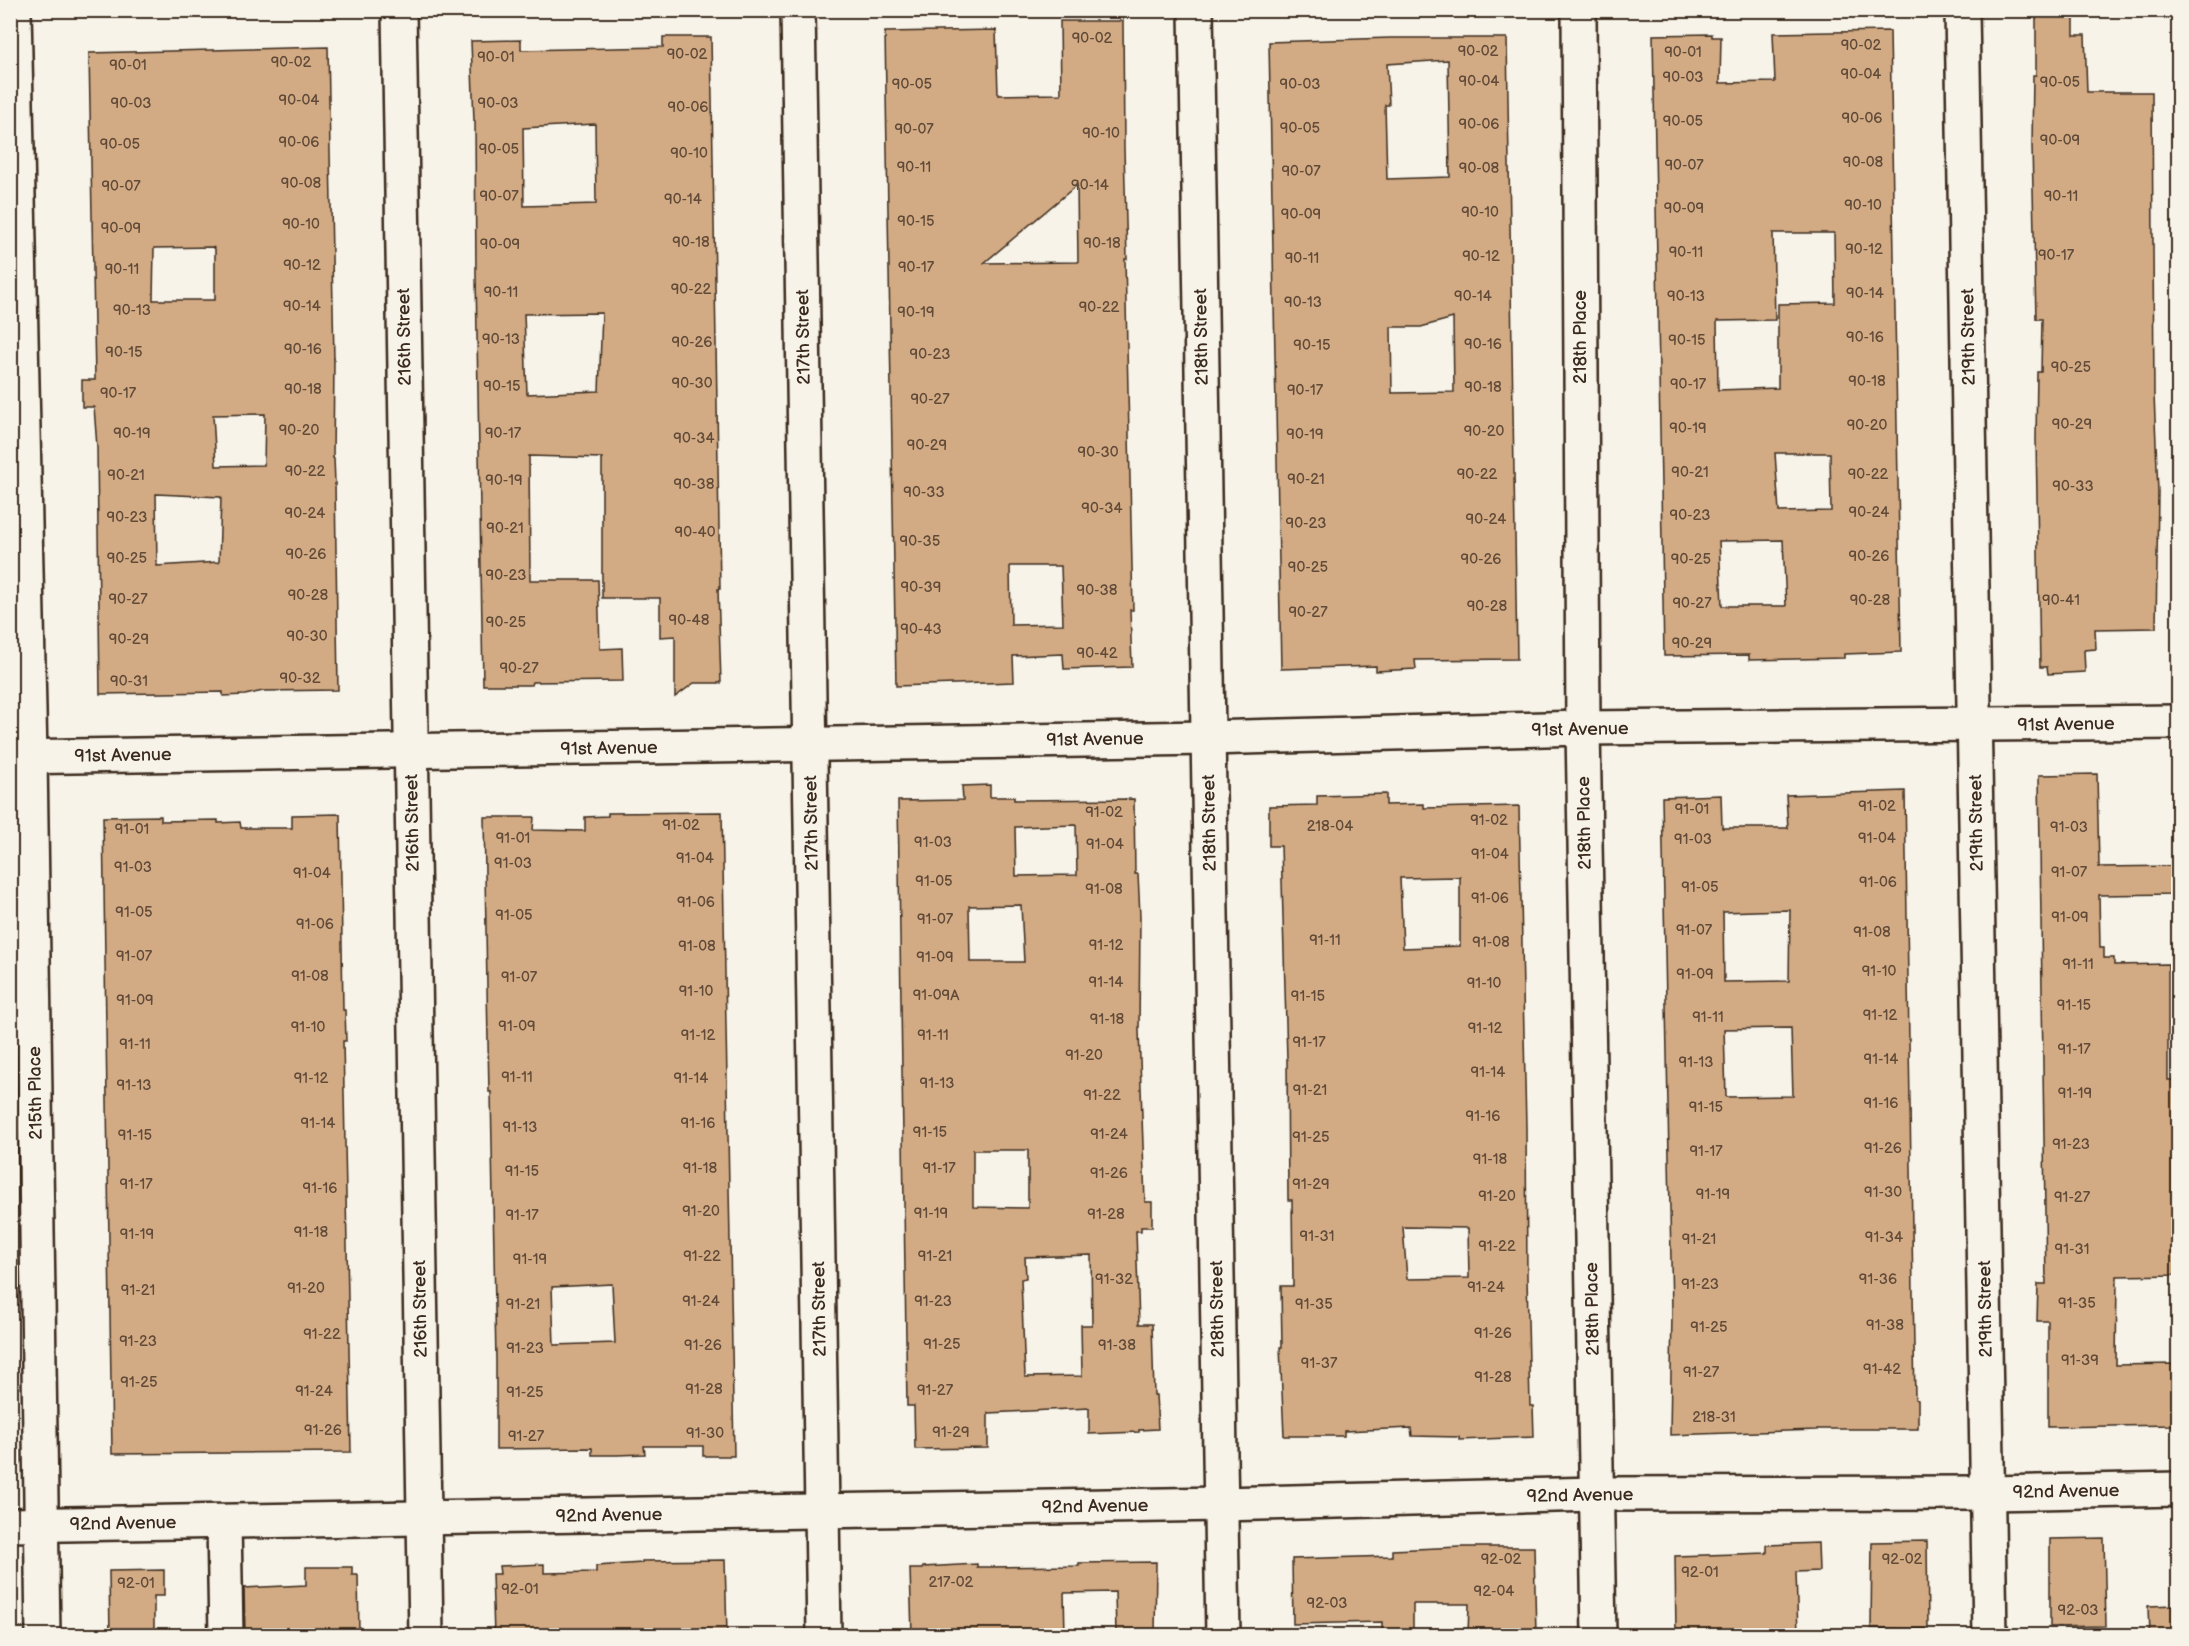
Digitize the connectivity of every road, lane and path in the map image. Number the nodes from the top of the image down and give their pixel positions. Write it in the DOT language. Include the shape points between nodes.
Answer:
graph roads {
  1 [pos="14,10"];
  2 [pos="399,10"];
  3 [pos="798,10"];
  4 [pos="1196,10"];
  5 [pos="1579,10"];
  6 [pos="1962,10"];
  7 [pos="2178,722"];
  8 [pos="1974,725"];
  9 [pos="1583,728"];
  10 [pos="1208,738"];
  11 [pos="810,744"];
  12 [pos="411,752"];
  13 [pos="20,757"];
  14 [pos="2178,1489"];
  15 [pos="1988,1493"];
  16 [pos="1596,1494"];
  17 [pos="1221,1504"];
  18 [pos="822,1511"];
  19 [pos="424,1518"];
  20 [pos="224,1522"];
  21 [pos="26,1525"];
  22 [pos="43,1635"];
  23 [pos="225,1635"];
  24 [pos="426,1635"];
  25 [pos="824,1635"];
  26 [pos="1223,1635"];
  27 [pos="1599,1635"];
  28 [pos="1990,1635"];
  1 -- 13 [label="street, 215th Place"];
  2 -- 12 [label="street, 216th Street"];
  3 -- 11 [label="street, 217th Street"];
  4 -- 10 [label="street, 218th Street"];
  5 -- 9 [label="street, 218th Place"];
  6 -- 8 [label="street, 219th Street"];
  7 -- 8 [label="street, 91st Avenue"];
  8 -- 9 [label="street, 91st Avenue"];
  8 -- 15 [label="street, 219th Street"];
  9 -- 10 [label="street, 91st Avenue"];
  9 -- 16 [label="street, 218th Place"];
  10 -- 11 [label="street, 91st Avenue"];
  10 -- 17 [label="street, 218th Street"];
  11 -- 12 [label="street, 91st Avenue"];
  11 -- 18 [label="street, 217th Street"];
  12 -- 13 [label="street, 91st Avenue"];
  12 -- 19 [label="street, 216th Street"];
  13 -- 21 [label="street, 215th Place"];
  14 -- 15 [label="street, 92nd Avenue"];
  15 -- 16 [label="street, 92nd Avenue"];
  15 -- 28 [label="street, 219th Street"];
  16 -- 17 [label="street, 92nd Avenue"];
  16 -- 27 [label="street, 218th Place"];
  17 -- 18 [label="street, 92nd Avenue"];
  17 -- 26 [label="street, 218th Street"];
  18 -- 19 [label="street, 92nd Avenue"];
  18 -- 25 [label="street, 217th Street"];
  19 -- 20 [label="street, 92nd Avenue"];
  19 -- 24 [label="street, 216th Street"];
  20 -- 21 [label="street, 92nd Avenue"];
  20 -- 23 [label="street"];
  21 -- 22 [label="street, 215th Place"];
}
